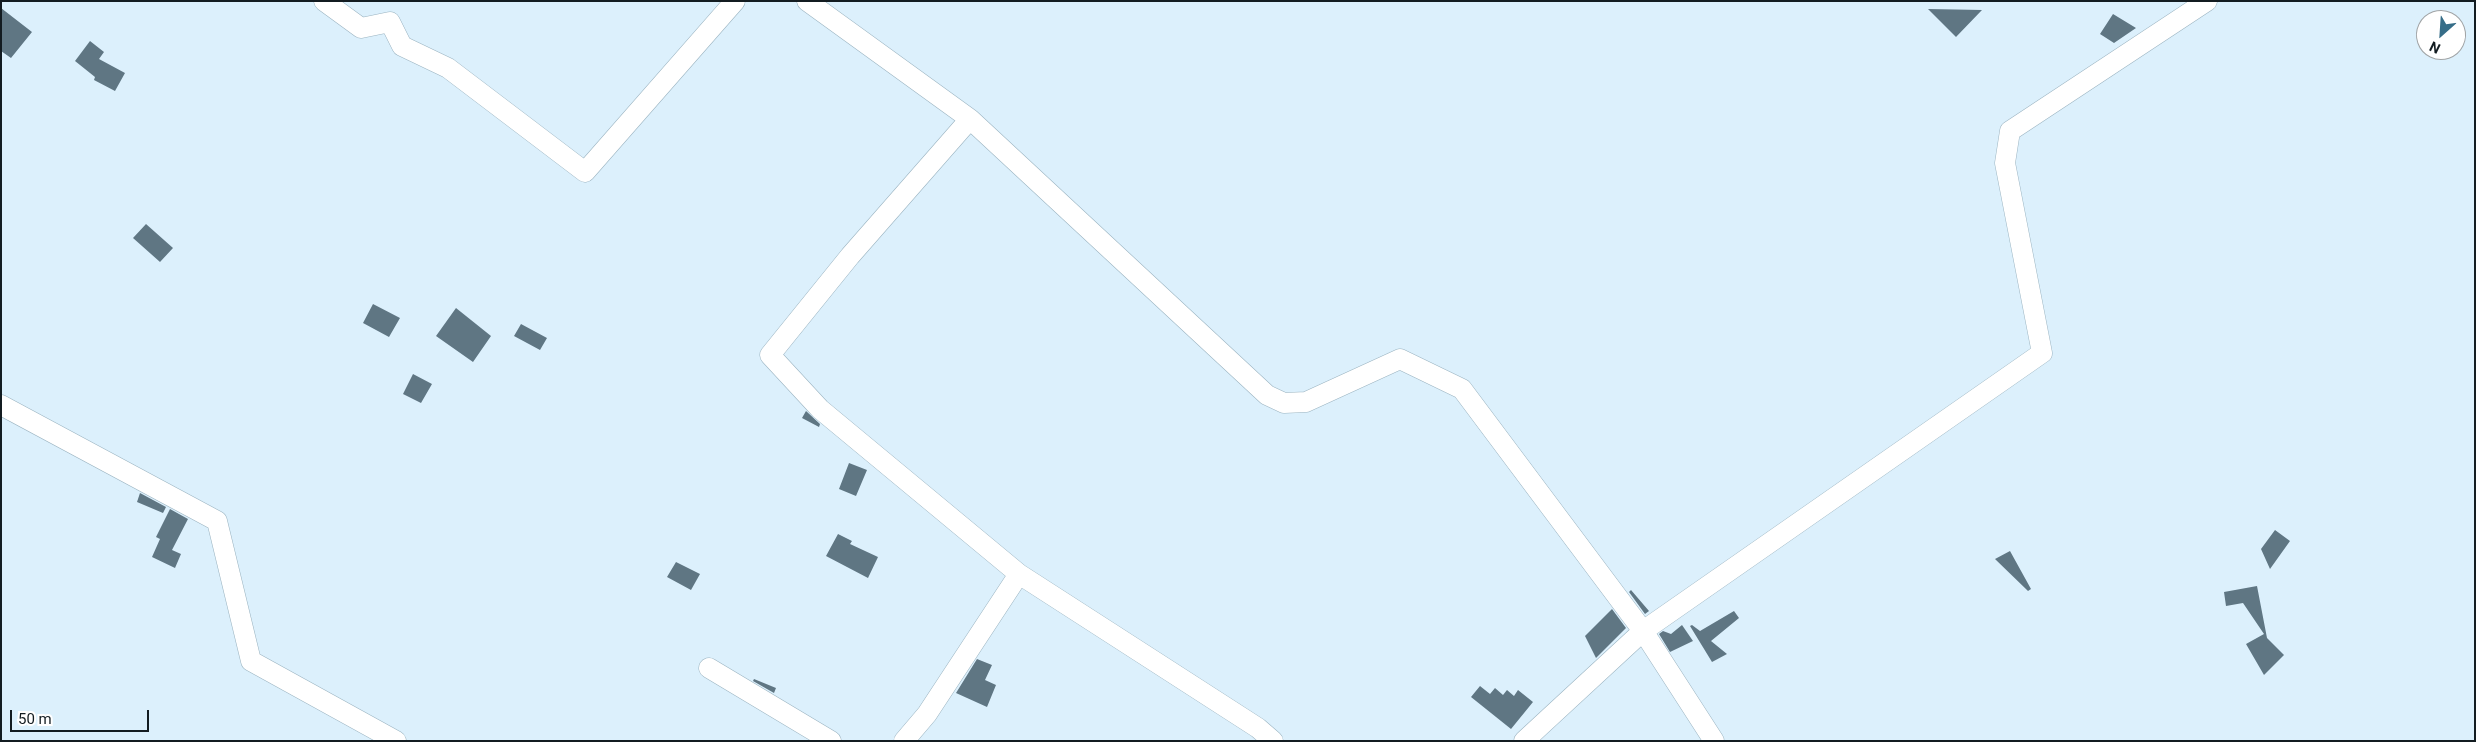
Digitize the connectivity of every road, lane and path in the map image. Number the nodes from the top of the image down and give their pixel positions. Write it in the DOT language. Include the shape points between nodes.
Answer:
graph roads {
  1 [pos="324,1"];
  2 [pos="735,1"];
  3 [pos="808,1"];
  4 [pos="2207,1"];
  5 [pos="970,120"];
  6 [pos="1,405"];
  7 [pos="1019,574"];
  8 [pos="1643,631"];
  9 [pos="708,668"];
  10 [pos="396,741"];
  11 [pos="831,741"];
  12 [pos="904,741"];
  13 [pos="1273,741"];
  14 [pos="1524,741"];
  15 [pos="1714,741"];
  1 -- 2 [label="street" via="361,28 390,22 402,46 448,68 585,172"];
  3 -- 5 [label="street"];
  4 -- 8 [label="street" via="2010,131 2005,163 2042,353"];
  5 -- 7 [label="street" via="850,256 770,355 820,409"];
  5 -- 8 [label="street" via="1267,396 1284,403 1306,402 1400,359 1462,389"];
  6 -- 10 [label="street" via="217,521 251,661"];
  7 -- 12 [label="street" via="927,714"];
  7 -- 13 [label="street" via="1258,728"];
  8 -- 14 [label="street"];
  8 -- 15 [label="street"];
  9 -- 11 [label="street"];
}
